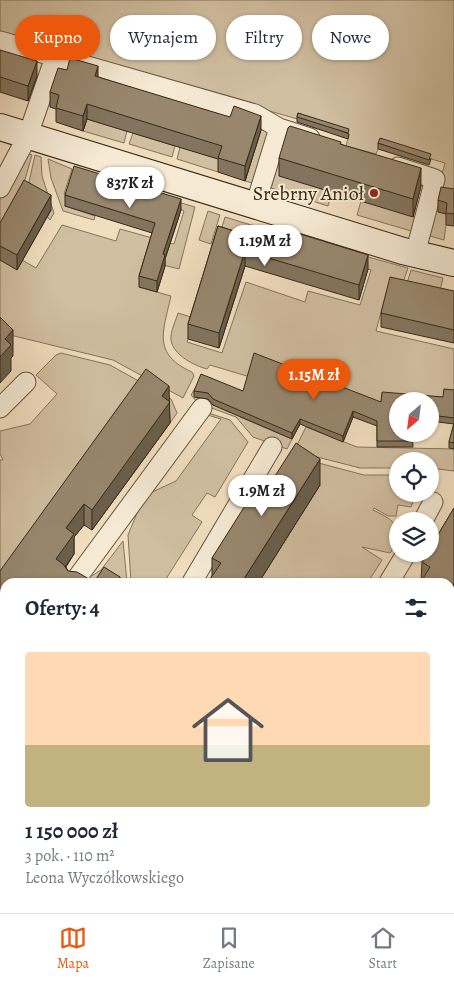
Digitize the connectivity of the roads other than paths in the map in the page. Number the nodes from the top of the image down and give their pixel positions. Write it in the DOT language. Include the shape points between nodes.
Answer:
graph roads {
  1 [pos="0,41"];
  2 [pos="15,45"];
  3 [pos="54,60"];
  4 [pos="66,60"];
  5 [pos="0,127"];
  6 [pos="279,128"];
  7 [pos="28,135"];
  8 [pos="325,143"];
  9 [pos="380,161"];
  10 [pos="0,188"];
  11 [pos="255,206"];
  12 [pos="415,254"];
  13 [pos="454,263"];
  14 [pos="26,382"];
  15 [pos="0,408"];
  16 [pos="202,408"];
  17 [pos="272,447"];
  18 [pos="433,502"];
  19 [pos="428,512"];
  20 [pos="401,562"];
  21 [pos="77,578"];
  22 [pos="194,578"];
  23 [pos="391,578"];
  1 -- 2 [label="street"];
  3 -- 7 [label="street"];
  4 -- 6 [label="street" via="255,114"];
  5 -- 7 [label="street"];
  6 -- 8 [label="street"];
  6 -- 11 [label="street"];
  7 -- 10 [label="street"];
  7 -- 11 [label="street"];
  9 -- 12 [label="street" via="435,179"];
  11 -- 12 [label="street"];
  12 -- 13 [label="street"];
  14 -- 15 [label="street"];
  16 -- 21 [label="street"];
  17 -- 22 [label="street"];
  18 -- 19 [label="street"];
  20 -- 23 [label="street"];
}
